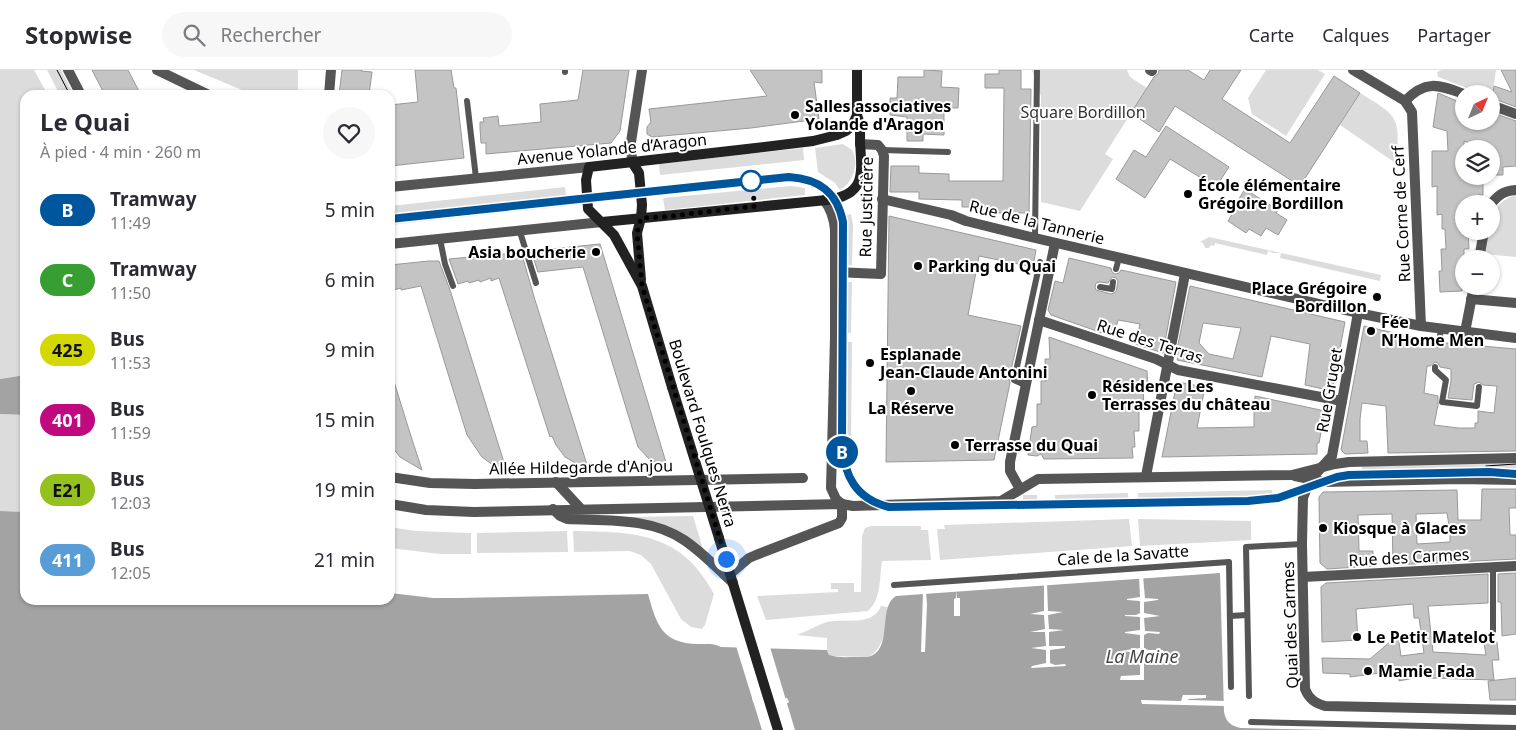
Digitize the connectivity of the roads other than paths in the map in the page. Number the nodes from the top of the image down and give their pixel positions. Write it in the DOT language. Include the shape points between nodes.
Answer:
graph roads {
  1 [pos="68,70"];
  2 [pos="157,70"];
  3 [pos="331,70"];
  4 [pos="642,70"];
  5 [pos="857,70"];
  6 [pos="1353,70"];
  7 [pos="1036,72"];
  8 [pos="79,90"];
  9 [pos="199,90"];
  10 [pos="329,90"];
  11 [pos="1455,91"];
  12 [pos="467,101"];
  13 [pos="1405,101"];
  14 [pos="1500,108"];
  15 [pos="1516,114"];
  16 [pos="857,116"];
  17 [pos="837,136"];
  18 [pos="861,145"];
  19 [pos="882,150"];
  20 [pos="948,152"];
  21 [pos="632,162"];
  22 [pos="589,167"];
  23 [pos="476,178"];
  24 [pos="395,187"];
  25 [pos="1516,190"];
  26 [pos="1499,195"];
  27 [pos="882,199"];
  28 [pos="827,203"];
  29 [pos="641,218"];
  30 [pos="602,222"];
  31 [pos="520,232"];
  32 [pos="1035,238"];
  33 [pos="440,239"];
  34 [pos="1055,243"];
  35 [pos="395,244"];
  36 [pos="1119,258"];
  37 [pos="1040,262"];
  38 [pos="1116,269"];
  39 [pos="835,272"];
  40 [pos="1185,274"];
  41 [pos="1113,282"];
  42 [pos="536,283"];
  43 [pos="453,286"];
  44 [pos="642,286"];
  45 [pos="1100,287"];
  46 [pos="1472,295"];
  47 [pos="1471,299"];
  48 [pos="1516,303"];
  49 [pos="1358,313"];
  50 [pos="1039,320"];
  51 [pos="1421,326"];
  52 [pos="1440,329"];
  53 [pos="1465,332"];
  54 [pos="1516,338"];
  55 [pos="1439,343"];
  56 [pos="1168,365"];
  57 [pos="1435,367"];
  58 [pos="1027,386"];
  59 [pos="1479,387"];
  60 [pos="1342,401"];
  61 [pos="1516,458"];
  62 [pos="1322,468"];
  63 [pos="1292,475"];
  64 [pos="1146,476"];
  65 [pos="395,478"];
  66 [pos="803,478"];
  67 [pos="1310,480"];
  68 [pos="1516,480"];
  69 [pos="556,482"];
  70 [pos="1020,489"];
  71 [pos="842,504"];
  72 [pos="395,505"];
  73 [pos="553,509"];
  74 [pos="581,509"];
  75 [pos="1302,544"];
  76 [pos="1516,566"];
  77 [pos="1493,567"];
  78 [pos="1303,577"];
  79 [pos="733,582"];
  80 [pos="894,585"];
  81 [pos="1247,615"];
  82 [pos="1230,616"];
  83 [pos="1493,634"];
  84 [pos="1231,687"];
  85 [pos="1249,696"];
  86 [pos="1516,710"];
  87 [pos="1251,722"];
  88 [pos="1516,728"];
  89 [pos="778,730"];
  1 -- 8 [label="street"];
  2 -- 9 [label="street"];
  3 -- 10 [label="street"];
  4 -- 21 [label="street" via="630,142"];
  5 -- 16 [label="main road"];
  6 -- 13 [label="street"];
  7 -- 32 [label="lane"];
  11 -- 13 [label="street" via="1431,86 1420,89"];
  12 -- 23 [label="lane"];
  13 -- 51 [label="street, Rue Corne de Cerf" via="1412,112"];
  14 -- 15 [label="street"];
  16 -- 17 [label="main road" via="852,126"];
  16 -- 18 [label="main road"];
  17 -- 18 [label="main road"];
  17 -- 21 [label="main road, Avenue Yolande d’Aragon"];
  18 -- 19 [label="street, Rue Justicière" via="878,145"];
  18 -- 28 [label="main road" via="859,184 848,195"];
  19 -- 20 [label="lane"];
  19 -- 27 [label="street, Rue Justicière"];
  21 -- 22 [label="main road, Avenue Yolande d’Aragon"];
  21 -- 29 [label="main road" via="639,173"];
  22 -- 23 [label="street, Avenue Yolande d’Aragon"];
  22 -- 30 [label="main road" via="586,180 588,209"];
  23 -- 24 [label="street, Avenue Yolande d’Aragon"];
  25 -- 26 [label="street"];
  27 -- 32 [label="street, Rue de la Tannerie"];
  27 -- 39 [label="street, Rue Justicière" via="881,274"];
  28 -- 29 [label="main road"];
  28 -- 39 [label="street" via="835,230"];
  29 -- 30 [label="main road"];
  29 -- 44 [label="main road, Boulevard Foulques Nerra" via="637,233"];
  30 -- 31 [label="street"];
  30 -- 44 [label="main road, Boulevard Foulques Nerra" via="614,235"];
  31 -- 33 [label="street"];
  31 -- 42 [label="lane"];
  32 -- 34 [label="street, Rue de la Tannerie"];
  33 -- 35 [label="street"];
  33 -- 43 [label="lane"];
  34 -- 36 [label="street, Rue de la Tannerie"];
  34 -- 50 [label="street"];
  36 -- 38 [label="lane"];
  36 -- 40 [label="street, Rue de la Tannerie"];
  37 -- 58 [label="lane" via="1014,380"];
  39 -- 71 [label="street" via="831,488"];
  40 -- 49 [label="street"];
  40 -- 56 [label="street"];
  41 -- 45 [label="lane" via="1112,289"];
  44 -- 79 [label="main road, Boulevard Foulques Nerra, bridge"];
  46 -- 47 [label="street"];
  47 -- 48 [label="street"];
  47 -- 53 [label="street"];
  49 -- 51 [label="street"];
  49 -- 60 [label="street, Rue Gruget"];
  50 -- 56 [label="street, Rue des Terras"];
  50 -- 58 [label="street"];
  51 -- 52 [label="street"];
  52 -- 53 [label="street"];
  52 -- 55 [label="lane"];
  53 -- 54 [label="street"];
  56 -- 60 [label="street, Rue des Terras" via="1178,370"];
  56 -- 64 [label="street"];
  57 -- 59 [label="lane" via="1446,380 1442,402 1477,406"];
  58 -- 70 [label="street" via="1010,462 1010,471"];
  60 -- 62 [label="street, Rue Gruget" via="1332,456"];
  61 -- 62 [label="street" via="1349,462"];
  62 -- 63 [label="street"];
  62 -- 67 [label="street, Quai des Carmes"];
  63 -- 64 [label="street"];
  63 -- 67 [label="street"];
  64 -- 70 [label="street" via="1038,479"];
  65 -- 69 [label="street, Allée Hildegarde d'Anjou" via="444,483"];
  66 -- 69 [label="street, Allée Hildegarde d'Anjou"];
  67 -- 68 [label="street"];
  67 -- 75 [label="street, Quai des Carmes" via="1304,494"];
  69 -- 74 [label="street"];
  70 -- 71 [label="street" via="1001,501"];
  71 -- 74 [label="street"];
  71 -- 79 [label="street" via="839,523 756,555"];
  72 -- 73 [label="street" via="474,512"];
  73 -- 74 [label="street"];
  73 -- 79 [label="street" via="567,519 633,523 662,529 692,546"];
  75 -- 78 [label="street, Quai des Carmes"];
  75 -- 81 [label="lane" via="1246,547"];
  76 -- 77 [label="street, Rue des Carmes"];
  77 -- 78 [label="street, Rue des Carmes" via="1379,570"];
  77 -- 83 [label="lane"];
  78 -- 86 [label="street, Quai des Carmes" via="1306,689 1312,700 1325,706"];
  79 -- 89 [label="main road, Boulevard Foulques Nerra"];
  80 -- 82 [label="lane, Cale de la Savatte" via="1229,562"];
  81 -- 82 [label="lane"];
  81 -- 85 [label="lane"];
  82 -- 84 [label="lane, Cale de la Savatte"];
  87 -- 88 [label="lane"];
}
